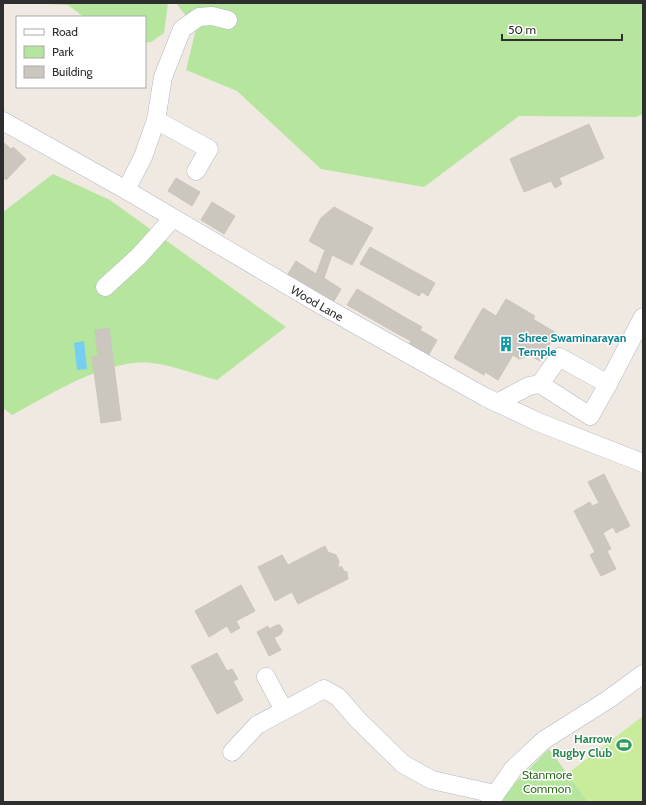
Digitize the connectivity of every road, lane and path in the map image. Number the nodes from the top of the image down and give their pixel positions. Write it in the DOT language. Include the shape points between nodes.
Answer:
graph roads {
  1 [pos="228,20"];
  2 [pos="156,120"];
  3 [pos="3,121"];
  4 [pos="196,171"];
  5 [pos="126,190"];
  6 [pos="173,218"];
  7 [pos="105,288"];
  8 [pos="643,317"];
  9 [pos="540,384"];
  10 [pos="608,384"];
  11 [pos="497,403"];
  12 [pos="643,463"];
  13 [pos="643,674"];
  14 [pos="266,677"];
  15 [pos="284,710"];
  16 [pos="232,752"];
  17 [pos="492,798"];
  1 -- 2 [label="street" via="212,16 199,18 182,29 162,77"];
  2 -- 4 [label="street" via="209,148"];
  2 -- 5 [label="street" via="143,157"];
  3 -- 5 [label="street, Wood Lane"];
  5 -- 6 [label="street, Wood Lane"];
  6 -- 7 [label="street" via="139,256"];
  6 -- 11 [label="street, Wood Lane" via="328,309"];
  8 -- 10 [label="street"];
  9 -- 10 [label="street" via="559,357"];
  9 -- 10 [label="street" via="590,416"];
  9 -- 11 [label="street" via="529,386"];
  11 -- 12 [label="street, Wood Lane"];
  13 -- 17 [label="street" via="609,700 544,740 513,769"];
  14 -- 15 [label="street"];
  15 -- 16 [label="street" via="257,725"];
  15 -- 17 [label="street" via="324,689 338,697 403,764 432,780"];
}
